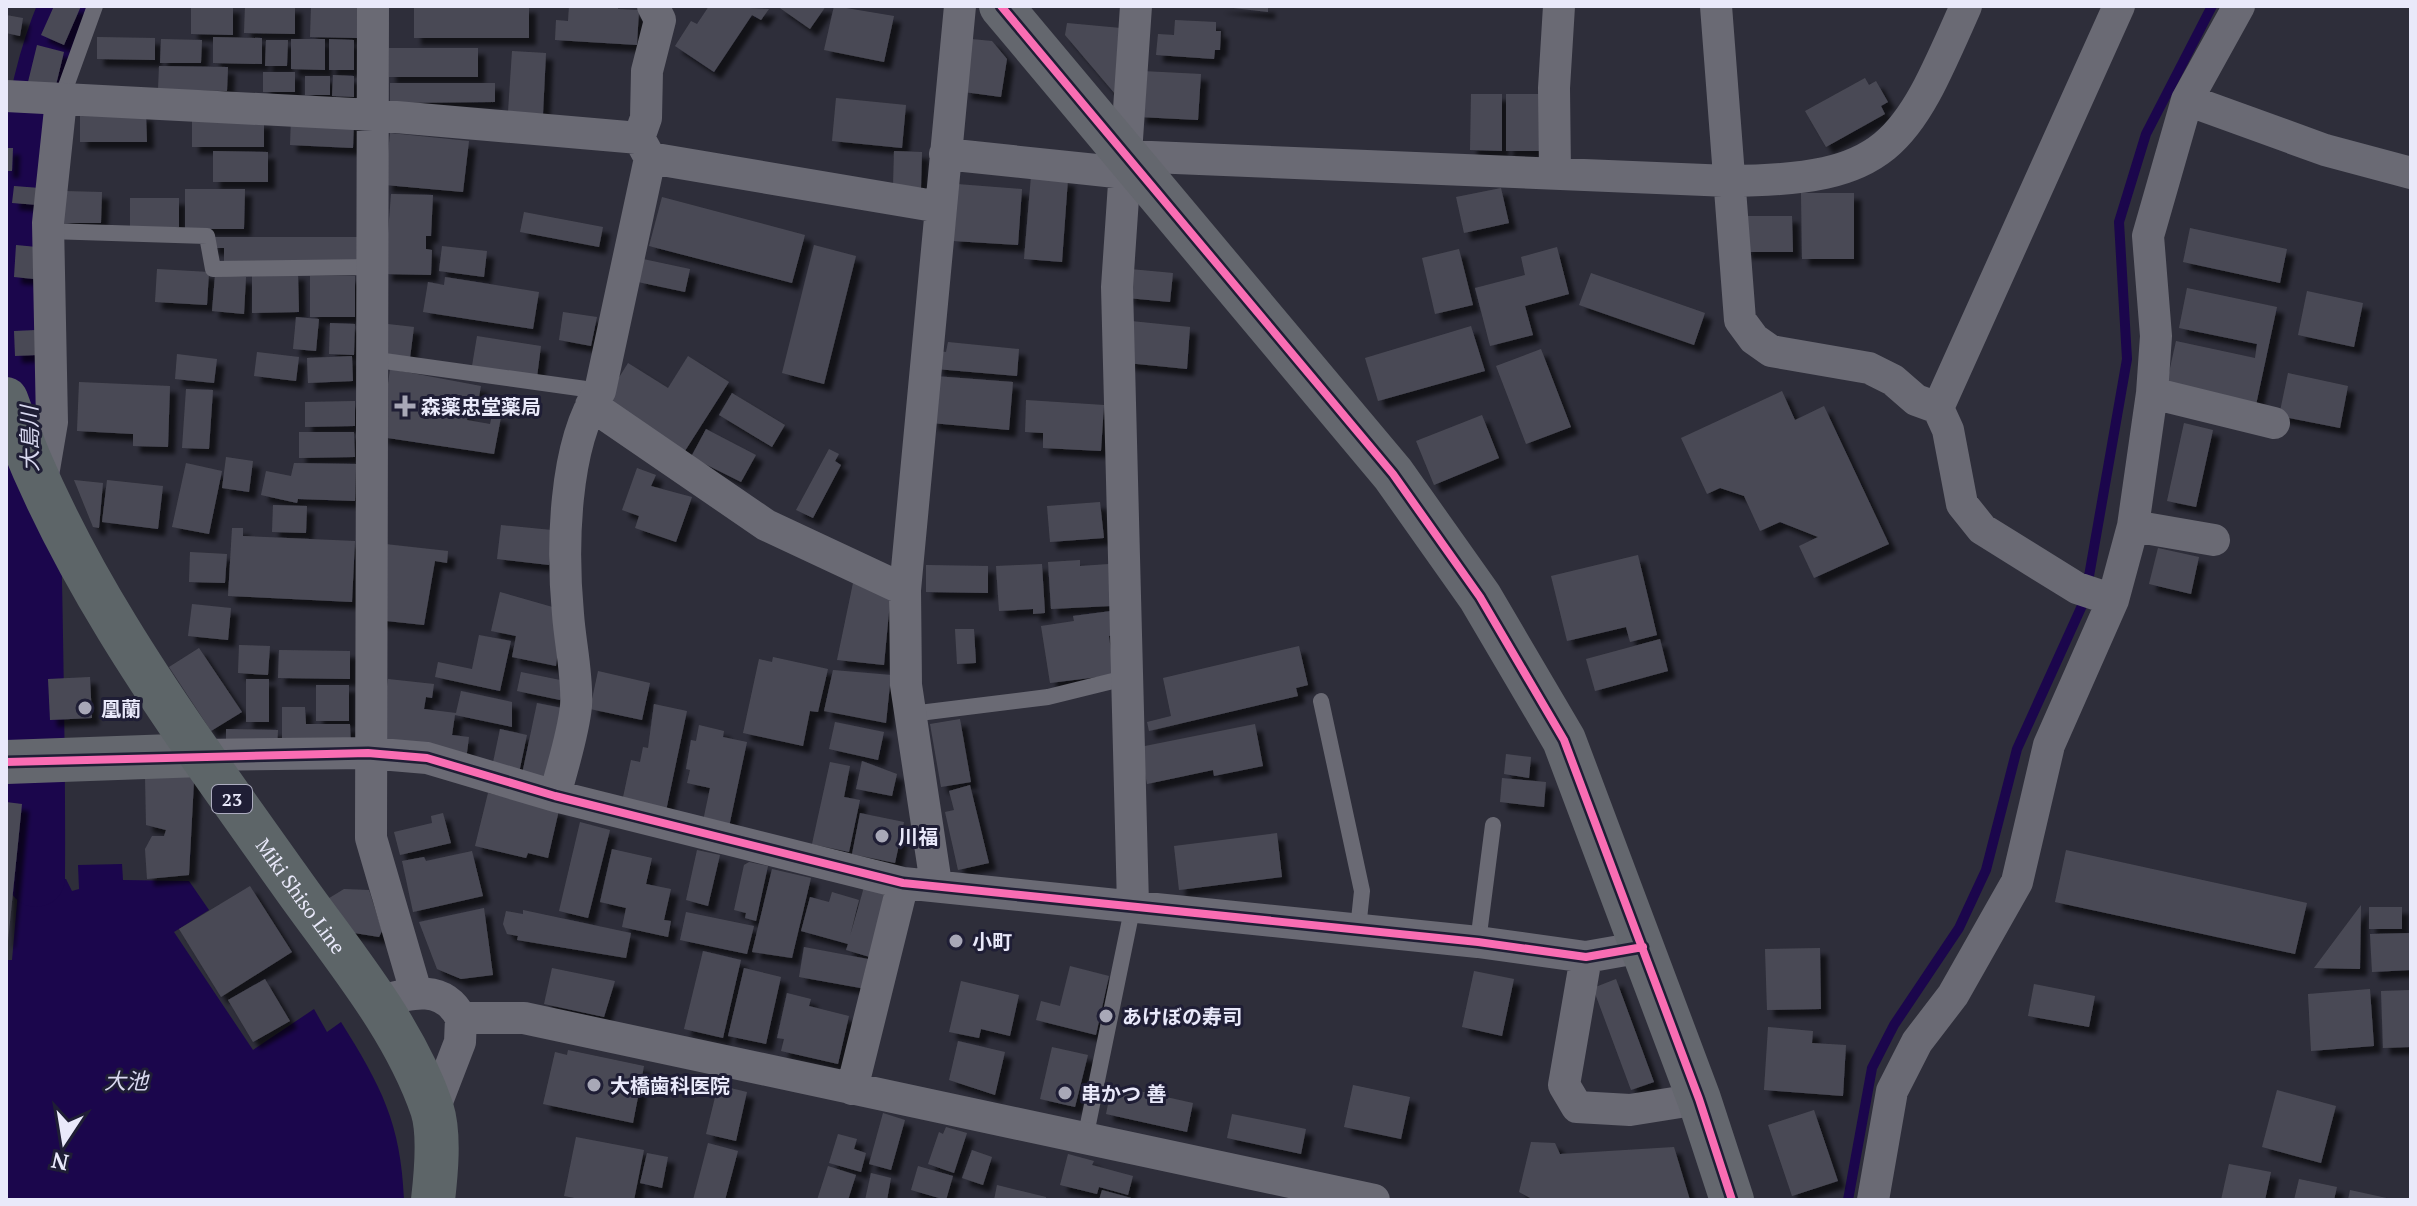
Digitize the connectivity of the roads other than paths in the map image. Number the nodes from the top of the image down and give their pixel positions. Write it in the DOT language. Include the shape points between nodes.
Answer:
graph roads {
  1 [pos="95,6"];
  2 [pos="373,6"];
  3 [pos="653,6"];
  4 [pos="960,6"];
  5 [pos="1001,6"];
  6 [pos="1136,6"];
  7 [pos="1559,6"];
  8 [pos="1716,6"];
  9 [pos="1966,6"];
  10 [pos="2119,6"];
  11 [pos="2239,6"];
  12 [pos="6,96"];
  13 [pos="61,100"];
  14 [pos="2187,100"];
  15 [pos="373,115"];
  16 [pos="644,148"];
  17 [pos="945,154"];
  18 [pos="1126,164"];
  19 [pos="1555,172"];
  20 [pos="2411,173"];
  21 [pos="1729,181"];
  22 [pos="940,207"];
  23 [pos="48,231"];
  24 [pos="372,267"];
  25 [pos="370,359"];
  26 [pos="2152,393"];
  27 [pos="595,398"];
  28 [pos="6,399"];
  29 [pos="1938,408"];
  30 [pos="2274,423"];
  31 [pos="26,472"];
  32 [pos="2133,526"];
  33 [pos="2214,540"];
  34 [pos="905,590"];
  35 [pos="2096,595"];
  36 [pos="1125,678"];
  37 [pos="1321,701"];
  38 [pos="911,714"];
  39 [pos="368,753"];
  40 [pos="201,755"];
  41 [pos="6,762"];
  42 [pos="555,796"];
  43 [pos="1493,825"];
  44 [pos="903,883"];
  45 [pos="936,884"];
  46 [pos="1133,905"];
  47 [pos="1358,929"];
  48 [pos="1478,942"];
  49 [pos="1643,947"];
  50 [pos="1586,957"];
  51 [pos="396,997"];
  52 [pos="461,1018"];
  53 [pos="852,1089"];
  54 [pos="1699,1099"];
  55 [pos="433,1112"];
  56 [pos="1085,1139"];
  57 [pos="433,1200"];
  58 [pos="1374,1200"];
  59 [pos="1732,1200"];
  60 [pos="1873,1200"];
  1 -- 13 [label="lane"];
  2 -- 15 [label="street"];
  3 -- 16 [label="street" via="660,20 647,71"];
  4 -- 17 [label="street"];
  5 -- 18 [label="street"];
  6 -- 18 [label="street"];
  7 -- 19 [label="street"];
  8 -- 21 [label="street"];
  9 -- 21 [label="street" via="1922,105 1886,146 1838,172 1812,178"];
  10 -- 29 [label="street"];
  11 -- 14 [label="street"];
  12 -- 13 [label="street"];
  13 -- 15 [label="street"];
  13 -- 23 [label="street"];
  14 -- 20 [label="street" via="2325,150"];
  14 -- 26 [label="street" via="2148,236 2156,336"];
  15 -- 16 [label="street"];
  15 -- 24 [label="street"];
  16 -- 22 [label="street"];
  16 -- 27 [label="street"];
  17 -- 18 [label="street"];
  17 -- 22 [label="street"];
  18 -- 19 [label="street"];
  18 -- 36 [label="street" via="1117,287"];
  18 -- 49 [label="street" via="1393,474 1480,597 1564,740"];
  19 -- 21 [label="street"];
  21 -- 29 [label="street" via="1740,320 1754,339 1771,351 1869,368 1916,400"];
  22 -- 34 [label="street"];
  23 -- 24 [label="lane" via="207,236 213,269"];
  23 -- 31 [label="street" via="52,422"];
  24 -- 25 [label="street"];
  25 -- 27 [label="lane"];
  25 -- 39 [label="street"];
  26 -- 30 [label="street"];
  26 -- 32 [label="street"];
  27 -- 34 [label="street" via="766,525"];
  27 -- 42 [label="street" via="579,441 566,535 576,705"];
  28 -- 31 [label="main road, Miki Shiso Line / 23"];
  29 -- 35 [label="street" via="1948,430 1962,504 1982,529"];
  31 -- 40 [label="main road, Miki Shiso Line / 23"];
  32 -- 33 [label="street"];
  32 -- 35 [label="street"];
  34 -- 38 [label="street"];
  35 -- 60 [label="street" via="2049,745 2017,882 1892,1091"];
  36 -- 38 [label="lane" via="1048,697"];
  36 -- 46 [label="street"];
  37 -- 47 [label="lane" via="1362,891"];
  38 -- 45 [label="street"];
  39 -- 40 [label="street"];
  39 -- 42 [label="street" via="427,758"];
  39 -- 51 [label="street" via="371,838"];
  40 -- 41 [label="street"];
  40 -- 51 [label="main road, Miki Shiso Line / 23"];
  42 -- 44 [label="street"];
  43 -- 48 [label="lane"];
  44 -- 45 [label="street"];
  44 -- 53 [label="street"];
  45 -- 46 [label="street"];
  46 -- 47 [label="street"];
  46 -- 56 [label="lane"];
  47 -- 48 [label="street"];
  48 -- 50 [label="street"];
  49 -- 50 [label="street"];
  49 -- 54 [label="street"];
  50 -- 54 [label="street" via="1564,1085 1577,1107 1630,1110"];
  51 -- 52 [label="street" via="431,992 455,1006"];
  51 -- 55 [label="main road, Miki Shiso Line / 23" via="404,1049"];
  52 -- 53 [label="street" via="524,1018"];
  52 -- 55 [label="street" via="460,1042"];
  53 -- 56 [label="street"];
  54 -- 59 [label="street"];
  55 -- 57 [label="main road, Miki Shiso Line / 23"];
  56 -- 58 [label="street"];
}
